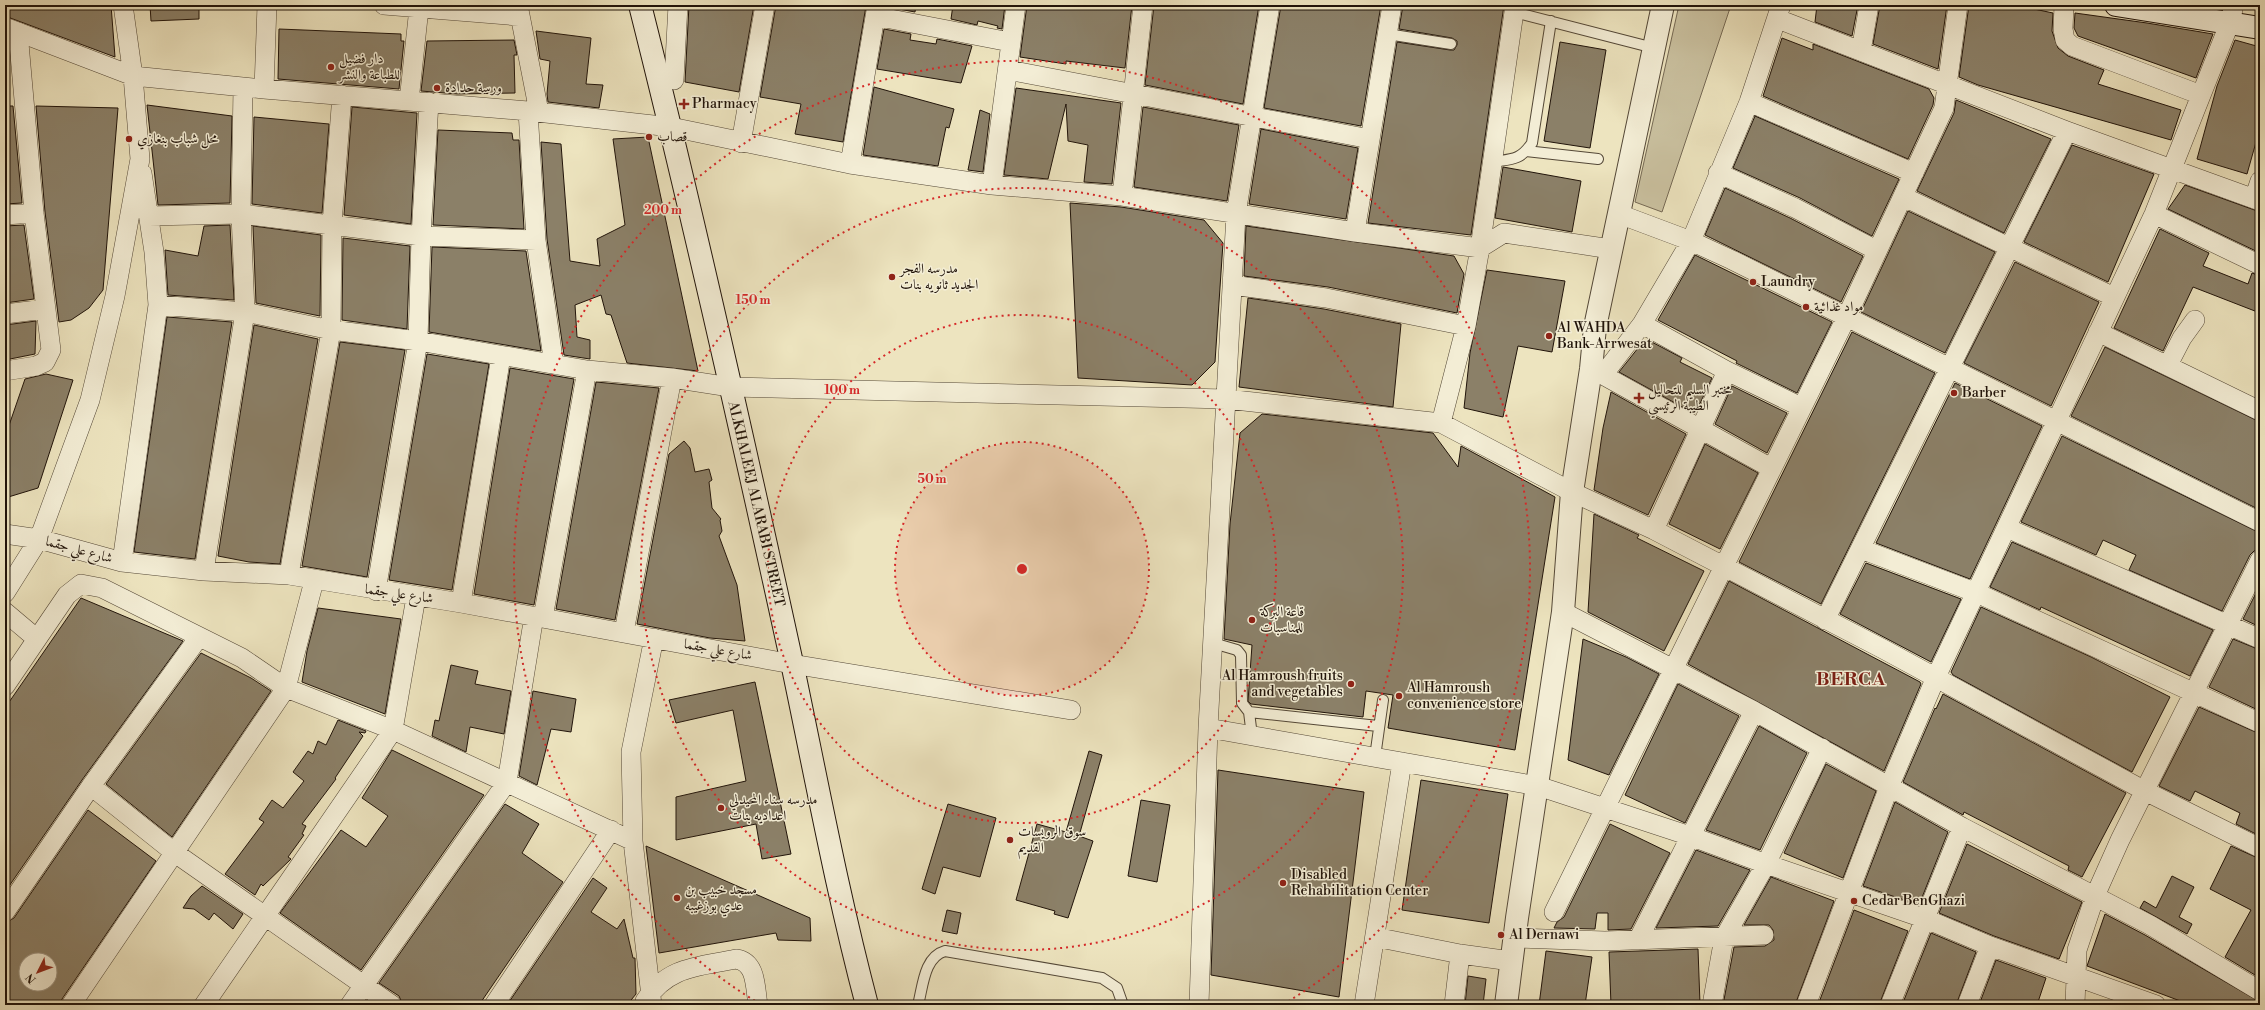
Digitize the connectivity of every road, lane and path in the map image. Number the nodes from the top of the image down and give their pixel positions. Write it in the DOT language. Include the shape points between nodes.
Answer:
graph roads {
  1 [pos="123,5"];
  2 [pos="266,5"];
  3 [pos="384,5"];
  4 [pos="640,5"];
  5 [pos="678,5"];
  6 [pos="765,5"];
  7 [pos="1016,5"];
  8 [pos="1143,5"];
  9 [pos="1270,5"];
  10 [pos="1392,5"];
  11 [pos="1663,5"];
  12 [pos="1869,5"];
  13 [pos="1958,5"];
  14 [pos="2064,5"];
  15 [pos="2116,5"];
  16 [pos="418,8"];
  17 [pos="1514,8"];
  18 [pos="876,10"];
  19 [pos="519,11"];
  20 [pos="1780,12"];
  21 [pos="2232,13"];
  22 [pos="1551,21"];
  23 [pos="2260,28"];
  24 [pos="12,29"];
  25 [pos="1387,34"];
  26 [pos="1010,42"];
  27 [pos="1451,44"];
  28 [pos="1654,48"];
  29 [pos="1861,51"];
  30 [pos="1008,70"];
  31 [pos="133,76"];
  32 [pos="674,80"];
  33 [pos="1947,83"];
  34 [pos="243,87"];
  35 [pos="264,89"];
  36 [pos="1133,94"];
  37 [pos="2201,94"];
  38 [pos="342,95"];
  39 [pos="410,101"];
  40 [pos="429,102"];
  41 [pos="1749,102"];
  42 [pos="534,112"];
  43 [pos="1252,117"];
  44 [pos="671,127"];
  45 [pos="2067,131"];
  46 [pos="1370,139"];
  47 [pos="741,143"];
  48 [pos="1526,152"];
  49 [pos="140,159"];
  50 [pos="1598,159"];
  51 [pos="1492,162"];
  52 [pos="850,164"];
  53 [pos="2173,168"];
  54 [pos="1914,173"];
  55 [pos="1718,174"];
  56 [pos="2260,181"];
  57 [pos="992,185"];
  58 [pos="1122,196"];
  59 [pos="1904,197"];
  60 [pos="2257,200"];
  61 [pos="34,213"];
  62 [pos="241,214"];
  63 [pos="1236,214"];
  64 [pos="1619,214"];
  65 [pos="2154,214"];
  66 [pos="5,215"];
  67 [pos="149,216"];
  68 [pos="332,224"];
  69 [pos="1355,232"];
  70 [pos="421,236"];
  71 [pos="536,240"];
  72 [pos="1691,241"];
  73 [pos="1480,248"];
  74 [pos="1611,248"];
  75 [pos="2010,248"];
  76 [pos="1876,250"];
  77 [pos="2260,265"];
  78 [pos="1232,285"];
  79 [pos="2114,297"];
  80 [pos="158,304"];
  81 [pos="45,309"];
  82 [pos="245,312"];
  83 [pos="5,314"];
  84 [pos="1846,316"];
  85 [pos="2195,320"];
  86 [pos="1642,324"];
  87 [pos="1466,326"];
  88 [pos="331,330"];
  89 [pos="2098,332"];
  90 [pos="418,341"];
  91 [pos="500,356"];
  92 [pos="554,365"];
  93 [pos="2168,365"];
  94 [pos="1950,366"];
  95 [pos="587,370"];
  96 [pos="5,371"];
  97 [pos="1727,371"];
  98 [pos="1597,372"];
  99 [pos="672,378"];
  100 [pos="730,387"];
  101 [pos="1226,399"];
  102 [pos="1801,407"];
  103 [pos="2260,411"];
  104 [pos="2056,420"];
  105 [pos="1441,423"];
  106 [pos="1700,430"];
  107 [pos="1771,468"];
  108 [pos="1572,492"];
  109 [pos="2260,522"];
  110 [pos="2007,528"];
  111 [pos="1654,530"];
  112 [pos="5,534"];
  113 [pos="39,539"];
  114 [pos="1861,549"];
  115 [pos="2260,560"];
  116 [pos="122,562"];
  117 [pos="1723,566"];
  118 [pos="204,570"];
  119 [pos="289,575"];
  120 [pos="314,581"];
  121 [pos="376,591"];
  122 [pos="5,593"];
  123 [pos="1977,593"];
  124 [pos="416,597"];
  125 [pos="461,603"];
  126 [pos="5,612"];
  127 [pos="1563,612"];
  128 [pos="539,617"];
  129 [pos="1825,620"];
  130 [pos="2227,626"];
  131 [pos="624,632"];
  132 [pos="199,637"];
  133 [pos="654,638"];
  134 [pos="37,639"];
  135 [pos="2260,639"];
  136 [pos="1213,643"];
  137 [pos="792,664"];
  138 [pos="1674,671"];
  139 [pos="1936,677"];
  140 [pos="5,686"];
  141 [pos="286,688"];
  142 [pos="2194,691"];
  143 [pos="1383,700"];
  144 [pos="1071,710"];
  145 [pos="1754,711"];
  146 [pos="1249,712"];
  147 [pos="2260,723"];
  148 [pos="1378,726"];
  149 [pos="1208,728"];
  150 [pos="393,730"];
  151 [pos="1252,736"];
  152 [pos="1822,748"];
  153 [pos="1375,757"];
  154 [pos="1402,762"];
  155 [pos="507,782"];
  156 [pos="91,786"];
  157 [pos="1538,786"];
  158 [pos="1889,787"];
  159 [pos="2145,791"];
  160 [pos="1606,809"];
  161 [pos="1962,827"];
  162 [pos="611,830"];
  163 [pos="1690,836"];
  164 [pos="633,841"];
  165 [pos="2260,848"];
  166 [pos="175,853"];
  167 [pos="1766,864"];
  168 [pos="1850,893"];
  169 [pos="2094,896"];
  170 [pos="5,912"];
  171 [pos="1554,912"];
  172 [pos="265,916"];
  173 [pos="1926,918"];
  174 [pos="1764,935"];
  175 [pos="1374,937"];
  176 [pos="1515,938"];
  177 [pos="1724,938"];
  178 [pos="1638,940"];
  179 [pos="1990,946"];
  180 [pos="1460,954"];
  181 [pos="1511,961"];
  182 [pos="2075,977"];
  183 [pos="366,986"];
  184 [pos="2260,991"];
  185 [pos="648,1001"];
  186 [pos="2152,1004"];
  187 [pos="71,1005"];
  188 [pos="204,1005"];
  189 [pos="350,1005"];
  190 [pos="392,1005"];
  191 [pos="494,1005"];
  192 [pos="758,1005"];
  193 [pos="867,1005"];
  194 [pos="918,1005"];
  195 [pos="1123,1005"];
  196 [pos="1199,1005"];
  197 [pos="1364,1005"];
  198 [pos="1454,1005"];
  199 [pos="1506,1005"];
  200 [pos="1712,1005"];
  201 [pos="1806,1005"];
  202 [pos="1890,1005"];
  203 [pos="1967,1005"];
  204 [pos="2075,1005"];
  1 -- 31 [label="street"];
  2 -- 35 [label="street"];
  3 -- 16 [label="street"];
  4 -- 44 [label="main road, ALKHALEEJ ALARABI STREET"];
  5 -- 32 [label="street"];
  6 -- 47 [label="street"];
  7 -- 26 [label="street"];
  8 -- 36 [label="street"];
  9 -- 43 [label="street"];
  10 -- 25 [label="street"];
  11 -- 28 [label="main road"];
  12 -- 29 [label="street"];
  13 -- 33 [label="street"];
  14 -- 37 [label="street" via="2065,40 2072,46"];
  15 -- 21 [label="main road"];
  16 -- 19 [label="street"];
  16 -- 39 [label="street"];
  17 -- 22 [label="lane"];
  17 -- 51 [label="street"];
  18 -- 26 [label="street"];
  18 -- 52 [label="street"];
  19 -- 42 [label="street"];
  20 -- 29 [label="street"];
  20 -- 41 [label="street"];
  21 -- 23 [label="main road"];
  21 -- 37 [label="street"];
  22 -- 28 [label="lane"];
  22 -- 48 [label="lane" via="1532,144"];
  24 -- 31 [label="street"];
  24 -- 61 [label="street"];
  25 -- 27 [label="lane"];
  25 -- 46 [label="street"];
  26 -- 30 [label="street"];
  28 -- 64 [label="main road"];
  29 -- 33 [label="street"];
  30 -- 36 [label="street"];
  30 -- 57 [label="street"];
  31 -- 34 [label="street"];
  31 -- 49 [label="street"];
  33 -- 45 [label="street"];
  33 -- 54 [label="street" via="1944,108"];
  34 -- 35 [label="street"];
  34 -- 62 [label="street"];
  35 -- 38 [label="street"];
  36 -- 43 [label="street"];
  36 -- 58 [label="street"];
  37 -- 53 [label="street"];
  38 -- 39 [label="street"];
  38 -- 68 [label="street"];
  39 -- 40 [label="street"];
  40 -- 42 [label="street"];
  40 -- 70 [label="street"];
  41 -- 54 [label="street"];
  41 -- 55 [label="street"];
  42 -- 44 [label="street"];
  42 -- 71 [label="street"];
  43 -- 46 [label="street"];
  43 -- 63 [label="street"];
  44 -- 47 [label="street"];
  44 -- 100 [label="main road, ALKHALEEJ ALARABI STREET"];
  45 -- 53 [label="street"];
  45 -- 75 [label="street"];
  46 -- 69 [label="street"];
  47 -- 52 [label="street"];
  48 -- 50 [label="lane"];
  48 -- 51 [label="lane" via="1518,158"];
  49 -- 67 [label="street"];
  49 -- 113 [label="street" via="115,296 90,400"];
  51 -- 73 [label="street"];
  52 -- 57 [label="street"];
  53 -- 60 [label="street"];
  53 -- 65 [label="street"];
  54 -- 59 [label="street"];
  55 -- 72 [label="street"];
  55 -- 76 [label="street" via="1795,208"];
  56 -- 60 [label="street"];
  57 -- 58 [label="street"];
  58 -- 63 [label="street"];
  59 -- 75 [label="street"];
  59 -- 76 [label="street"];
  61 -- 66 [label="street"];
  61 -- 81 [label="street"];
  62 -- 67 [label="street"];
  62 -- 68 [label="street"];
  62 -- 82 [label="street"];
  63 -- 69 [label="street"];
  63 -- 78 [label="street"];
  64 -- 72 [label="street"];
  64 -- 74 [label="main road"];
  65 -- 77 [label="street"];
  65 -- 79 [label="street"];
  67 -- 80 [label="street"];
  68 -- 70 [label="street"];
  68 -- 88 [label="street"];
  69 -- 73 [label="street"];
  70 -- 71 [label="street"];
  70 -- 90 [label="street"];
  71 -- 92 [label="street"];
  72 -- 84 [label="street"];
  72 -- 86 [label="street"];
  73 -- 74 [label="street" via="1504,233"];
  73 -- 87 [label="street"];
  74 -- 98 [label="main road" via="1595,327"];
  75 -- 79 [label="street"];
  75 -- 94 [label="street"];
  76 -- 84 [label="street"];
  78 -- 87 [label="street" via="1326,298"];
  78 -- 101 [label="street"];
  79 -- 89 [label="street"];
  80 -- 82 [label="street"];
  80 -- 116 [label="street"];
  81 -- 83 [label="street"];
  81 -- 96 [label="street" via="52,350 45,362"];
  82 -- 88 [label="street"];
  82 -- 118 [label="street"];
  84 -- 94 [label="street"];
  84 -- 102 [label="street"];
  85 -- 93 [label="street"];
  86 -- 97 [label="street"];
  86 -- 98 [label="street"];
  87 -- 105 [label="street"];
  88 -- 90 [label="street"];
  88 -- 119 [label="street"];
  89 -- 93 [label="street"];
  89 -- 104 [label="street"];
  90 -- 91 [label="street"];
  90 -- 121 [label="street"];
  91 -- 92 [label="street"];
  91 -- 125 [label="street"];
  92 -- 95 [label="street"];
  93 -- 103 [label="street"];
  94 -- 104 [label="street"];
  94 -- 114 [label="street"];
  95 -- 99 [label="street"];
  95 -- 128 [label="street"];
  97 -- 102 [label="street"];
  97 -- 106 [label="street"];
  98 -- 106 [label="street"];
  98 -- 108 [label="main road"];
  99 -- 100 [label="street"];
  99 -- 131 [label="street"];
  100 -- 101 [label="street"];
  100 -- 137 [label="main road, ALKHALEEJ ALARABI STREET"];
  101 -- 105 [label="street"];
  101 -- 136 [label="street"];
  102 -- 107 [label="street"];
  104 -- 109 [label="street"];
  104 -- 110 [label="street"];
  105 -- 108 [label="street"];
  106 -- 107 [label="street"];
  106 -- 111 [label="street"];
  107 -- 117 [label="street"];
  108 -- 111 [label="street"];
  108 -- 127 [label="main road"];
  110 -- 123 [label="street"];
  110 -- 130 [label="street"];
  111 -- 117 [label="street"];
  112 -- 113 [label="street, شارع علي جقما"];
  113 -- 116 [label="street, شارع علي جقما"];
  113 -- 122 [label="street"];
  114 -- 123 [label="street"];
  114 -- 129 [label="street"];
  115 -- 130 [label="street"];
  116 -- 118 [label="street, شارع علي جقما"];
  117 -- 129 [label="street"];
  117 -- 138 [label="street"];
  118 -- 119 [label="street, شارع علي جقما"];
  119 -- 120 [label="street, شارع علي جقما"];
  120 -- 121 [label="street, شارع علي جقما"];
  120 -- 141 [label="street"];
  121 -- 124 [label="street, شارع علي جقما"];
  123 -- 139 [label="street"];
  123 -- 142 [label="street"];
  124 -- 125 [label="street, شارع علي جقما"];
  124 -- 150 [label="street"];
  125 -- 128 [label="street, شارع علي جقما"];
  126 -- 134 [label="street"];
  127 -- 138 [label="street"];
  127 -- 157 [label="main road"];
  128 -- 131 [label="street, شارع علي جقما"];
  128 -- 155 [label="street"];
  129 -- 139 [label="street"];
  130 -- 135 [label="street"];
  130 -- 142 [label="street"];
  131 -- 133 [label="street, شارع علي جقما"];
  132 -- 134 [label="street" via="102,588 81,584 67,595"];
  132 -- 141 [label="street" via="242,658"];
  132 -- 156 [label="street"];
  133 -- 137 [label="street, شارع علي جقما"];
  133 -- 164 [label="street" via="631,752"];
  134 -- 140 [label="street"];
  136 -- 146 [label="lane" via="1237,650 1241,655 1242,703"];
  136 -- 149 [label="street"];
  137 -- 144 [label="street, شارع علي جقما"];
  137 -- 193 [label="main road, ALKHALEEJ ALARABI STREET" via="847,928"];
  138 -- 145 [label="street"];
  138 -- 160 [label="street"];
  139 -- 158 [label="street"];
  139 -- 159 [label="street"];
  141 -- 150 [label="street"];
  141 -- 166 [label="street"];
  142 -- 147 [label="street"];
  142 -- 159 [label="street"];
  143 -- 148 [label="lane"];
  145 -- 152 [label="street"];
  145 -- 163 [label="street"];
  146 -- 148 [label="lane"];
  146 -- 151 [label="lane"];
  148 -- 153 [label="lane"];
  149 -- 151 [label="street"];
  149 -- 196 [label="street"];
  150 -- 155 [label="street"];
  150 -- 172 [label="street"];
  151 -- 153 [label="street"];
  152 -- 158 [label="street"];
  152 -- 167 [label="street"];
  153 -- 154 [label="street"];
  154 -- 157 [label="street"];
  154 -- 175 [label="street"];
  155 -- 162 [label="street"];
  155 -- 183 [label="street"];
  156 -- 166 [label="street"];
  156 -- 170 [label="street"];
  157 -- 160 [label="street"];
  157 -- 176 [label="main road"];
  158 -- 161 [label="street"];
  158 -- 168 [label="street"];
  159 -- 165 [label="street"];
  159 -- 169 [label="street"];
  160 -- 163 [label="street"];
  160 -- 171 [label="street"];
  161 -- 169 [label="street"];
  161 -- 173 [label="street"];
  162 -- 164 [label="street"];
  162 -- 191 [label="street"];
  163 -- 167 [label="street"];
  163 -- 178 [label="street"];
  164 -- 185 [label="street"];
  166 -- 172 [label="street"];
  166 -- 187 [label="street"];
  167 -- 168 [label="street"];
  167 -- 177 [label="street"];
  168 -- 173 [label="street"];
  168 -- 201 [label="street"];
  169 -- 182 [label="street" via="2077,950"];
  169 -- 184 [label="street" via="2150,925"];
  172 -- 183 [label="street"];
  172 -- 188 [label="street"];
  173 -- 179 [label="street"];
  173 -- 202 [label="street"];
  174 -- 177 [label="street"];
  175 -- 180 [label="street"];
  175 -- 197 [label="street"];
  176 -- 178 [label="street"];
  176 -- 181 [label="main road"];
  177 -- 178 [label="street"];
  177 -- 200 [label="street"];
  179 -- 182 [label="street"];
  179 -- 203 [label="street"];
  180 -- 181 [label="street"];
  180 -- 198 [label="street"];
  181 -- 199 [label="main road"];
  182 -- 186 [label="street"];
  182 -- 204 [label="street"];
  183 -- 189 [label="street"];
  183 -- 190 [label="street"];
  185 -- 192 [label="street" via="662,980 677,972 736,959 745,960 751,968"];
  194 -- 195 [label="lane" via="929,961 937,953 945,951 1102,978 1117,988"];
}
